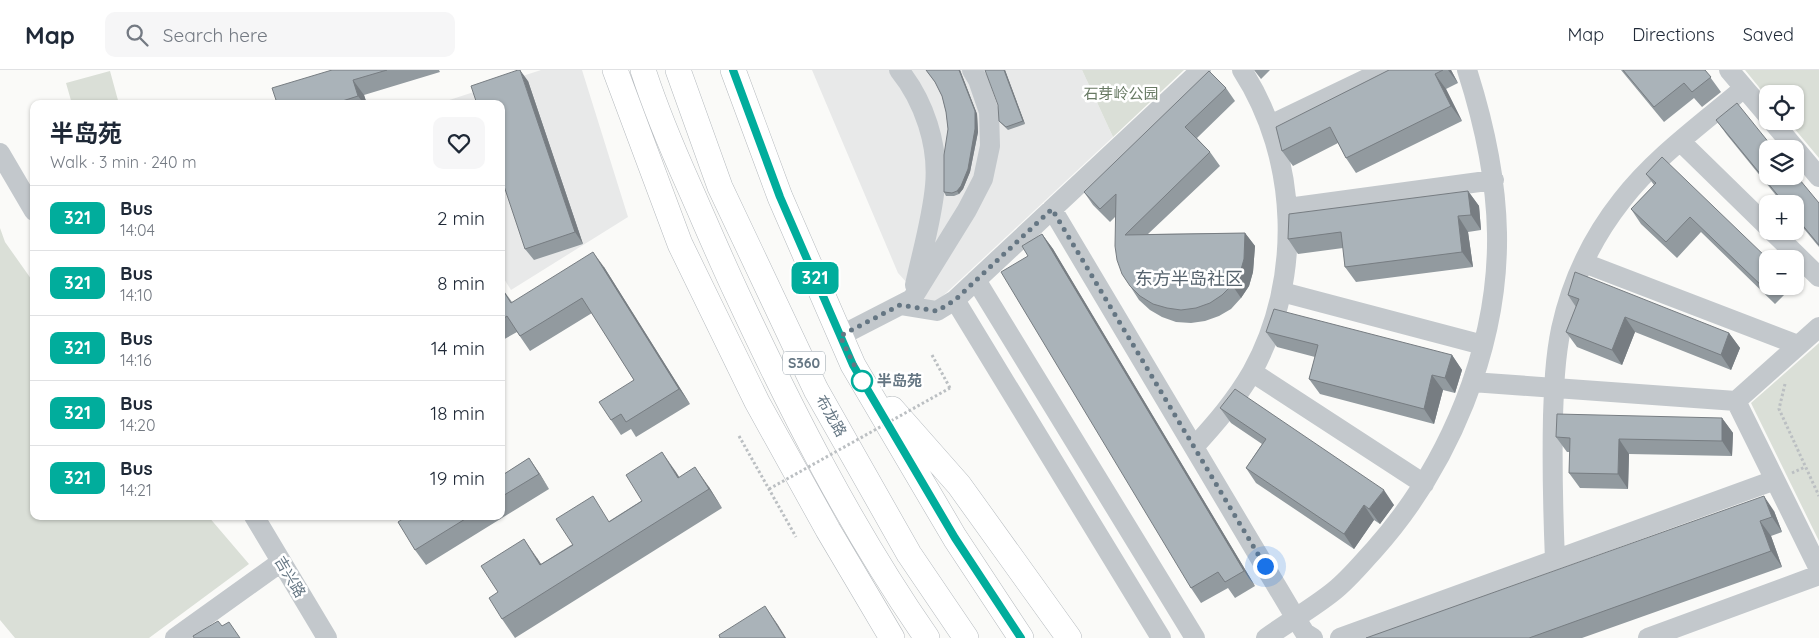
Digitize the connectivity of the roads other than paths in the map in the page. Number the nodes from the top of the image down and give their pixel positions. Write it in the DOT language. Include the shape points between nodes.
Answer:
graph roads {
  1 [pos="615,70"];
  2 [pos="644,70"];
  3 [pos="652,70"];
  4 [pos="678,70"];
  5 [pos="733,70"];
  6 [pos="899,70"];
  7 [pos="972,70"];
  8 [pos="1201,70"];
  9 [pos="1242,70"];
  10 [pos="1385,70"];
  11 [pos="1467,70"];
  12 [pos="1729,70"];
  13 [pos="1744,88"];
  14 [pos="654,106"];
  15 [pos="1759,106"];
  16 [pos="1270,125"];
  17 [pos="1780,130"];
  18 [pos="1681,142"];
  19 [pos="0,154"];
  20 [pos="1819,177"];
  21 [pos="1494,180"];
  22 [pos="720,187"];
  23 [pos="30,204"];
  24 [pos="1288,208"];
  25 [pos="1052,209"];
  26 [pos="1759,218"];
  27 [pos="1781,240"];
  28 [pos="1584,263"];
  29 [pos="1819,277"];
  30 [pos="976,280"];
  31 [pos="1282,292"];
  32 [pos="955,300"];
  33 [pos="906,302"];
  34 [pos="1819,327"];
  35 [pos="840,336"];
  36 [pos="1483,345"];
  37 [pos="1798,345"];
  38 [pos="853,365"];
  39 [pos="1252,372"];
  40 [pos="1472,382"];
  41 [pos="1554,388"];
  42 [pos="1736,401"];
  43 [pos="1194,447"];
  44 [pos="1775,480"];
  45 [pos="1424,484"];
  46 [pos="256,520"];
  47 [pos="1555,560"];
  48 [pos="281,562"];
  49 [pos="1819,569"];
  50 [pos="1819,575"];
  51 [pos="1295,617"];
  52 [pos="175,638"];
  53 [pos="327,638"];
  54 [pos="892,638"];
  55 [pos="927,638"];
  56 [pos="966,638"];
  57 [pos="1022,638"];
  58 [pos="1069,638"];
  59 [pos="1160,638"];
  60 [pos="1195,638"];
  61 [pos="1266,638"];
  62 [pos="1313,638"];
  63 [pos="1340,638"];
  64 [pos="1648,638"];
  1 -- 54 [label="main road" via="688,262 757,402"];
  2 -- 14 [label="main road"];
  3 -- 14 [label="main road"];
  4 -- 22 [label="main road, 布龙路 / S360"];
  5 -- 35 [label="main road, S360" via="780,197"];
  6 -- 33 [label="street" via="909,82 925,114 934,149 936,185"];
  7 -- 33 [label="street" via="989,112 990,146 983,180"];
  8 -- 25 [label="street"];
  9 -- 16 [label="street"];
  10 -- 16 [label="street"];
  11 -- 21 [label="street" via="1485,131"];
  12 -- 13 [label="street"];
  13 -- 15 [label="street"];
  13 -- 18 [label="street"];
  14 -- 22 [label="main road"];
  14 -- 55 [label="main road" via="722,263 796,416 845,507 904,606"];
  16 -- 24 [label="street" via="1282,166"];
  17 -- 20 [label="street"];
  18 -- 26 [label="street"];
  18 -- 28 [label="street" via="1622,200"];
  19 -- 23 [label="street"];
  21 -- 24 [label="street"];
  21 -- 36 [label="street" via="1495,271"];
  22 -- 56 [label="main road, 布龙路 / S360" via="816,390 909,554"];
  24 -- 31 [label="street" via="1288,250"];
  25 -- 30 [label="street"];
  25 -- 43 [label="street"];
  27 -- 29 [label="street"];
  28 -- 37 [label="street"];
  28 -- 41 [label="street" via="1561,330"];
  30 -- 32 [label="street"];
  30 -- 60 [label="street"];
  31 -- 36 [label="street"];
  31 -- 39 [label="street" via="1270,333"];
  32 -- 33 [label="street" via="937,311"];
  32 -- 59 [label="street"];
  33 -- 35 [label="street"];
  34 -- 37 [label="street"];
  35 -- 38 [label="main road, S360"];
  36 -- 40 [label="street"];
  37 -- 42 [label="street"];
  38 -- 57 [label="main road, S360" via="955,538"];
  38 -- 58 [label="main road" via="959,485"];
  39 -- 43 [label="street" via="1226,412"];
  39 -- 45 [label="street"];
  40 -- 41 [label="street"];
  40 -- 45 [label="street" via="1455,425"];
  41 -- 42 [label="street"];
  41 -- 47 [label="street" via="1552,502"];
  42 -- 44 [label="street"];
  43 -- 51 [label="street"];
  44 -- 47 [label="street"];
  44 -- 49 [label="street"];
  45 -- 51 [label="street" via="1360,566 1334,591"];
  46 -- 48 [label="street, 吉兴路"];
  47 -- 63 [label="street"];
  48 -- 52 [label="street"];
  48 -- 53 [label="street, 吉兴路"];
  50 -- 64 [label="street"];
  51 -- 61 [label="street"];
  51 -- 62 [label="street" via="1305,633"];
}
